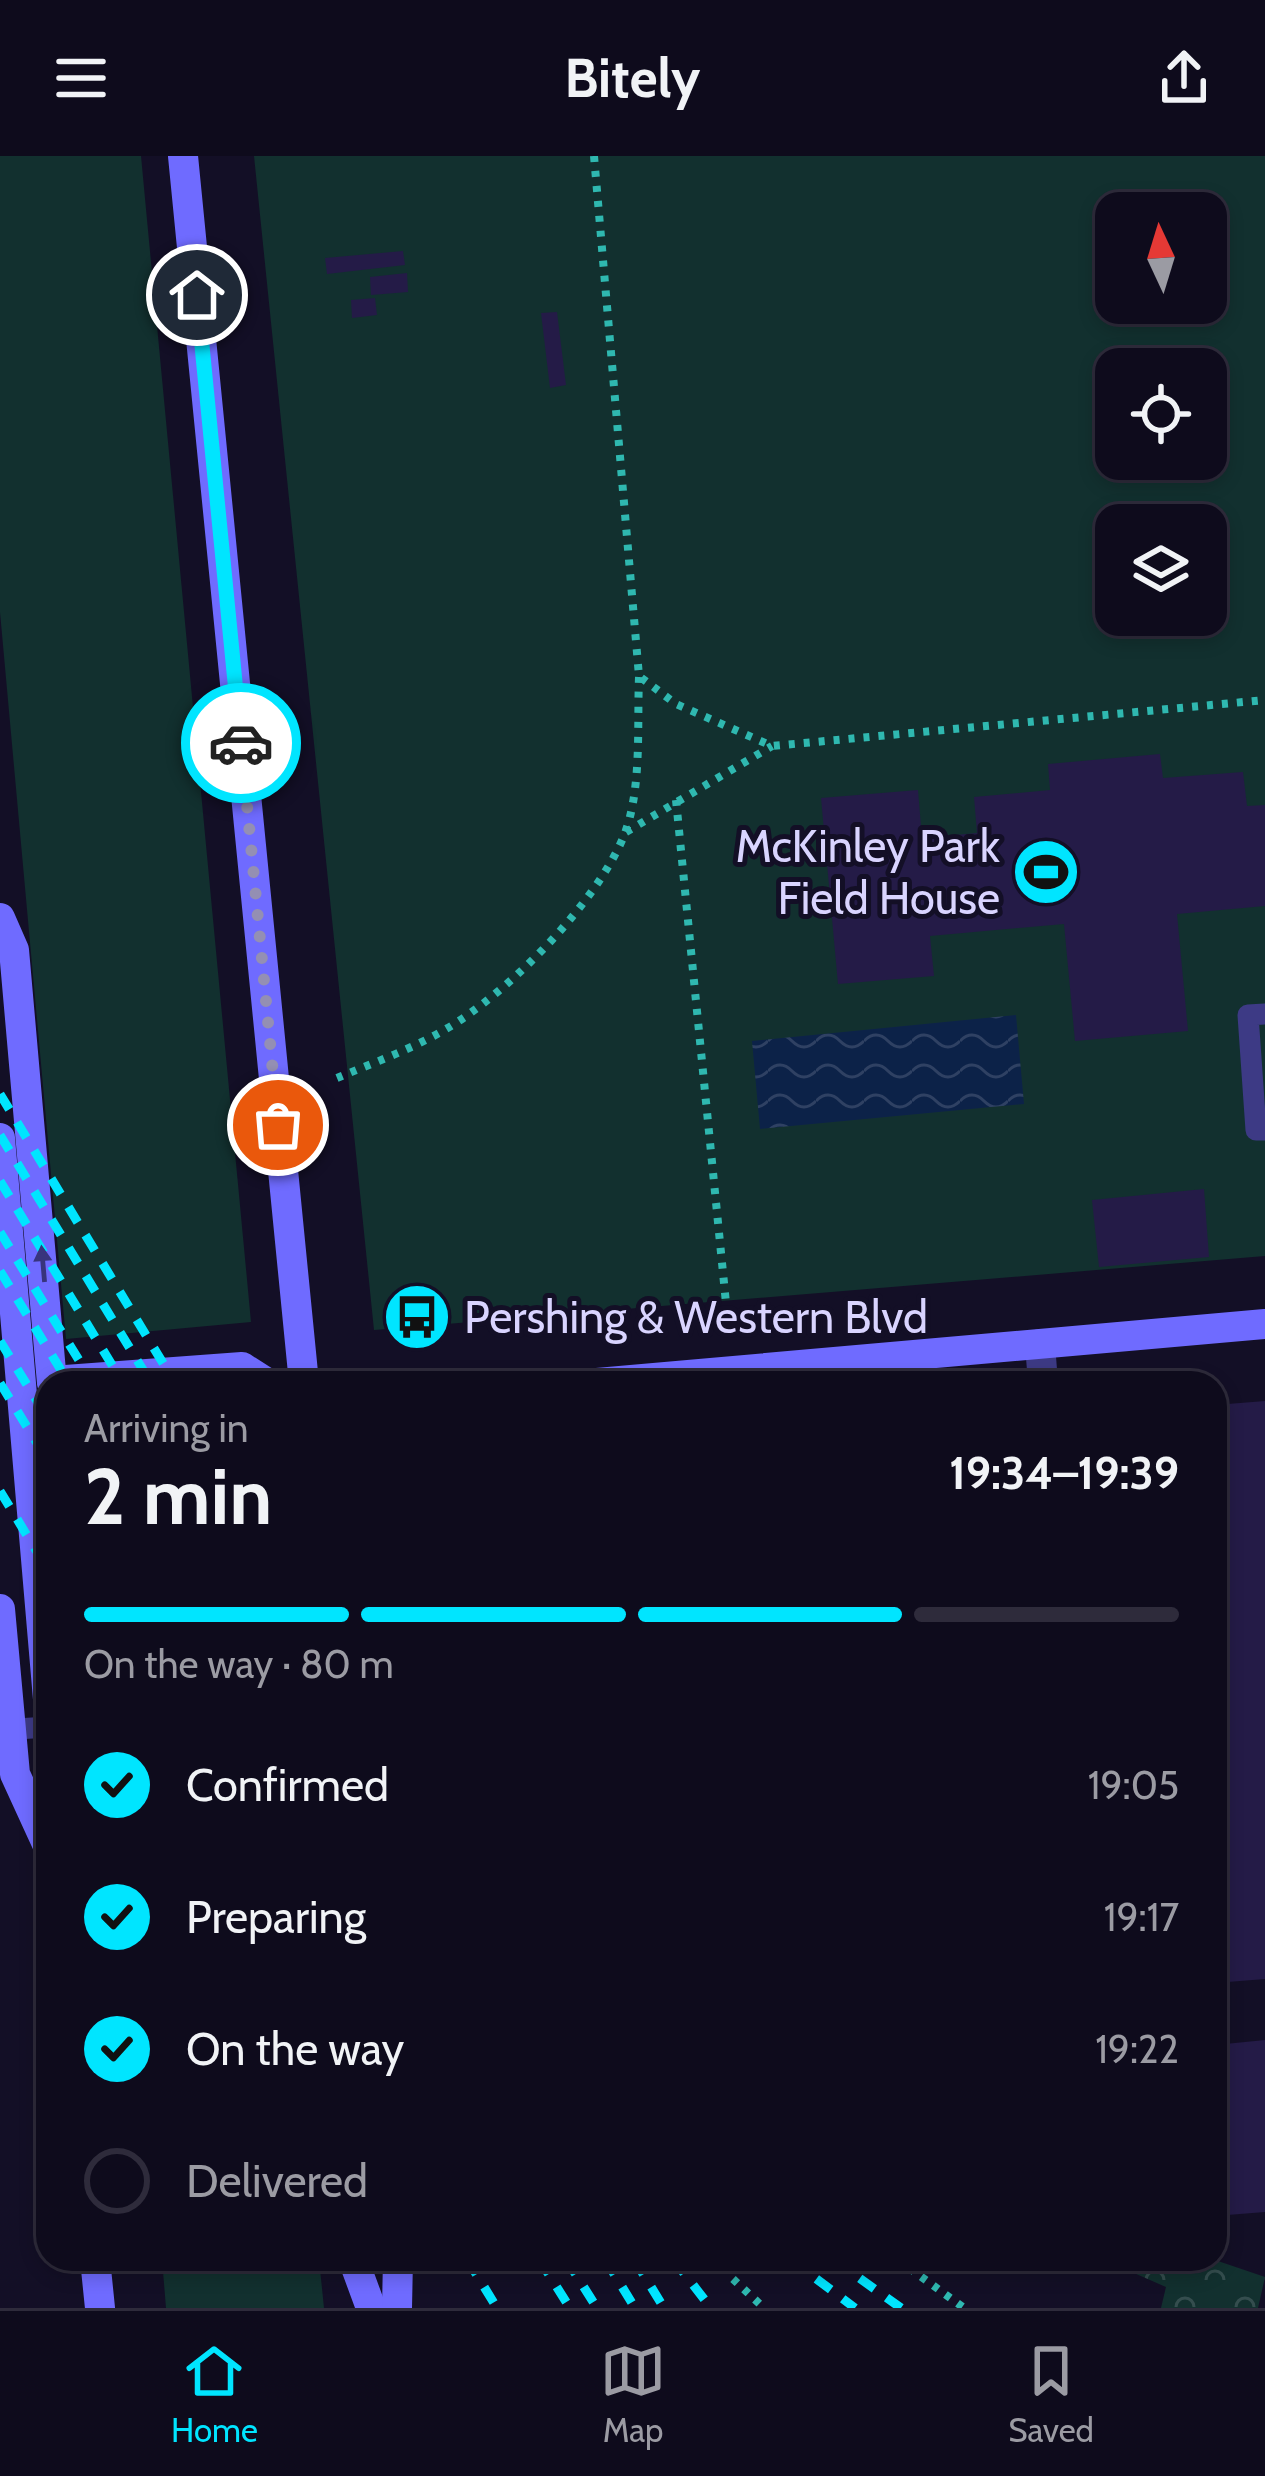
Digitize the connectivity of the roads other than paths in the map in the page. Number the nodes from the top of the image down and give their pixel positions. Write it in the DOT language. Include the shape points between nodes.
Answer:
graph roads {
  1 [pos="184,156"];
  2 [pos="0,918"];
  3 [pos="1265,1014"];
  4 [pos="1265,1130"];
  5 [pos="0,1138"];
  6 [pos="1265,1324"];
  7 [pos="1040,1344"];
  8 [pos="51,1371"];
  9 [pos="191,1371"];
  10 [pos="248,1371"];
  11 [pos="303,1371"];
  12 [pos="733,1371"];
  13 [pos="1042,1371"];
  14 [pos="25,1430"];
  15 [pos="36,1559"];
  16 [pos="0,1609"];
  17 [pos="36,1727"];
  18 [pos="5,1730"];
  19 [pos="36,1820"];
  20 [pos="96,2271"];
  21 [pos="357,2271"];
  22 [pos="398,2271"];
  23 [pos="100,2308"];
  24 [pos="371,2308"];
  25 [pos="397,2308"];
  1 -- 11 [label="main road"];
  8 -- 2 [label="main road, one-way" via="14,950"];
  3 -- 4 [label="lane" via="1248,1015 1256,1130"];
  5 -- 14 [label="main road"];
  6 -- 7 [label="main road"];
  7 -- 12 [label="main road"];
  7 -- 13 [label="street"];
  9 -- 10 [label="main road"];
  14 -- 15 [label="main road"];
  16 -- 18 [label="main road"];
  17 -- 18 [label="lane"];
  18 -- 19 [label="main road"];
  20 -- 23 [label="main road"];
  21 -- 24 [label="main road"];
  22 -- 25 [label="main road"];
}
